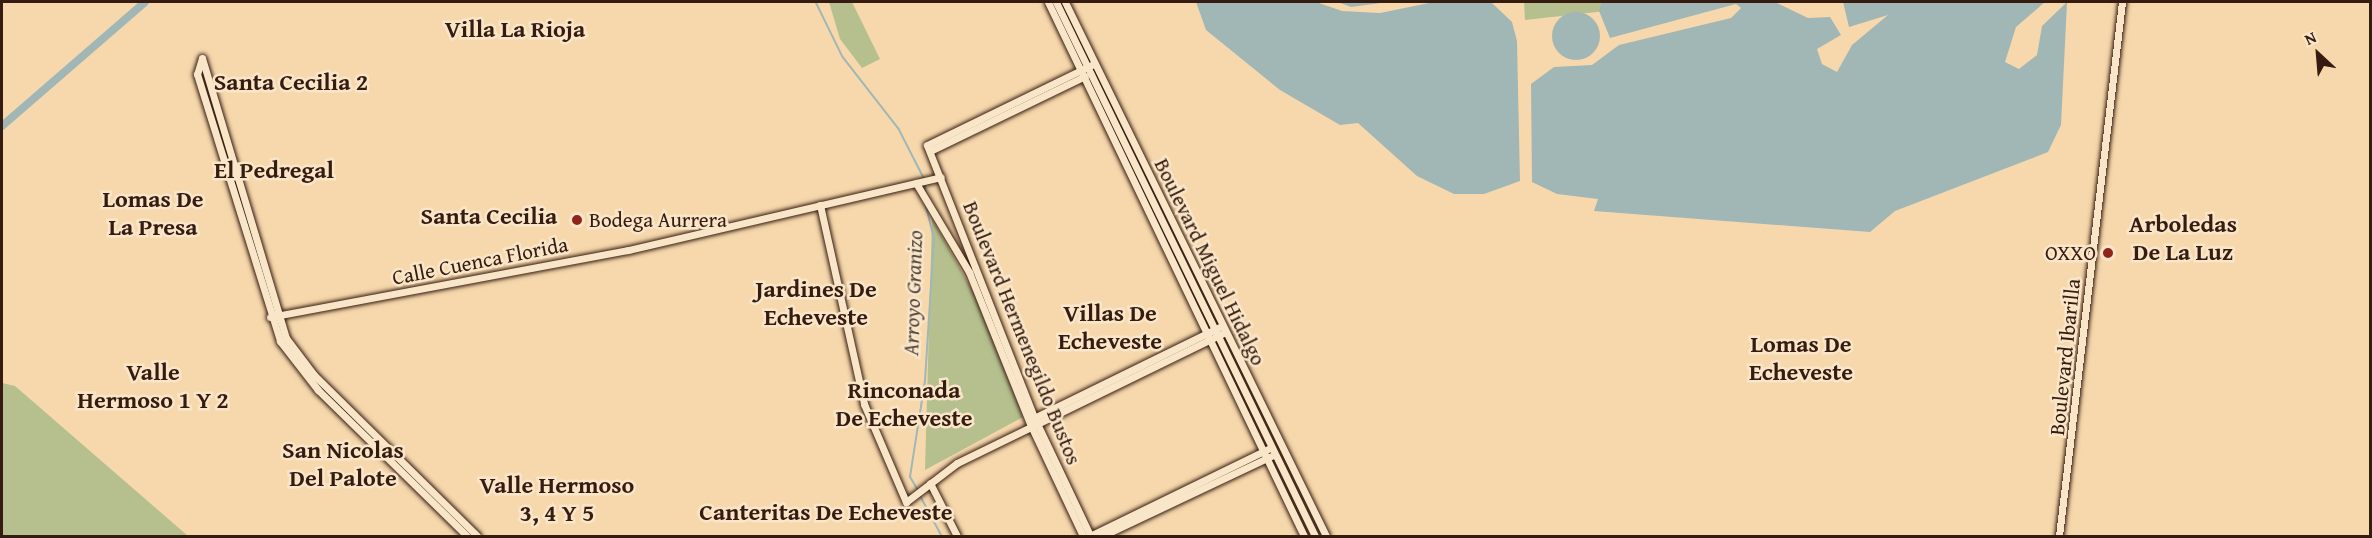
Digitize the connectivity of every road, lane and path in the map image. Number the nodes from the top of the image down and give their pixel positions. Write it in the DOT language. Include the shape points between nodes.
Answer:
graph roads {
  1 [pos="1048,2"];
  2 [pos="1056,2"];
  3 [pos="1065,2"];
  4 [pos="2122,2"];
  5 [pos="1092,69"];
  6 [pos="1082,74"];
  7 [pos="941,177"];
  8 [pos="919,183"];
  9 [pos="903,186"];
  10 [pos="1145,186"];
  11 [pos="923,195"];
  12 [pos="820,205"];
  13 [pos="1156,228"];
  14 [pos="273,317"];
  15 [pos="1224,329"];
  16 [pos="1212,335"];
  17 [pos="1031,423"];
  18 [pos="1275,450"];
  19 [pos="1266,454"];
  20 [pos="398,468"];
  21 [pos="420,479"];
  22 [pos="930,483"];
  23 [pos="420,490"];
  24 [pos="444,505"];
  25 [pos="1089,535"];
  26 [pos="467,537"];
  27 [pos="477,537"];
  28 [pos="957,537"];
  29 [pos="1102,537"];
  30 [pos="1304,537"];
  31 [pos="1315,537"];
  32 [pos="1326,537"];
  33 [pos="2059,537"];
  1 -- 6 [label="street, Boulevard Miguel Hidalgo"];
  2 -- 5 [label="street, Boulevard Miguel Hidalgo"];
  3 -- 5 [label="street, Boulevard Miguel Hidalgo"];
  4 -- 33 [label="street, Boulevard Ibarilla"];
  5 -- 6 [label="street"];
  5 -- 10 [label="street, Boulevard Miguel Hidalgo"];
  5 -- 15 [label="street, Boulevard Miguel Hidalgo"];
  6 -- 7 [label="street, Boulevard Hermenegildo Bustos" via="929,148"];
  6 -- 13 [label="street, Boulevard Miguel Hidalgo"];
  7 -- 8 [label="street, Calle Cuenca Florida"];
  7 -- 17 [label="street, Boulevard Hermenegildo Bustos"];
  8 -- 9 [label="street, Calle Cuenca Florida"];
  8 -- 11 [label="street, Boulevard Hermenegildo Bustos"];
  9 -- 11 [label="street"];
  9 -- 12 [label="street, Calle Cuenca Florida"];
  10 -- 13 [label="street"];
  10 -- 16 [label="street, Boulevard Miguel Hidalgo"];
  11 -- 17 [label="street, Boulevard Hermenegildo Bustos" via="969,272"];
  12 -- 14 [label="street, Calle Cuenca Florida" via="628,250"];
  12 -- 22 [label="street" via="864,404 909,500"];
  13 -- 16 [label="street, Boulevard Miguel Hidalgo"];
  14 -- 14 [label="street" via="202,58 197,74"];
  14 -- 20 [label="street" via="300,372"];
  14 -- 21 [label="street" via="314,375"];
  15 -- 16 [label="street"];
  15 -- 32 [label="street, Boulevard Miguel Hidalgo"];
  16 -- 17 [label="street"];
  16 -- 18 [label="street, Boulevard Miguel Hidalgo"];
  16 -- 19 [label="street, Boulevard Miguel Hidalgo"];
  17 -- 22 [label="street"];
  17 -- 25 [label="street, Boulevard Hermenegildo Bustos"];
  18 -- 19 [label="street"];
  18 -- 31 [label="street, Boulevard Miguel Hidalgo"];
  19 -- 25 [label="street"];
  19 -- 29 [label="street"];
  19 -- 30 [label="street, Boulevard Miguel Hidalgo"];
  20 -- 21 [label="street" via="415,482"];
  20 -- 23 [label="street"];
  21 -- 24 [label="street"];
  22 -- 28 [label="street"];
  23 -- 24 [label="street"];
  23 -- 26 [label="street"];
  24 -- 27 [label="street"];
}
